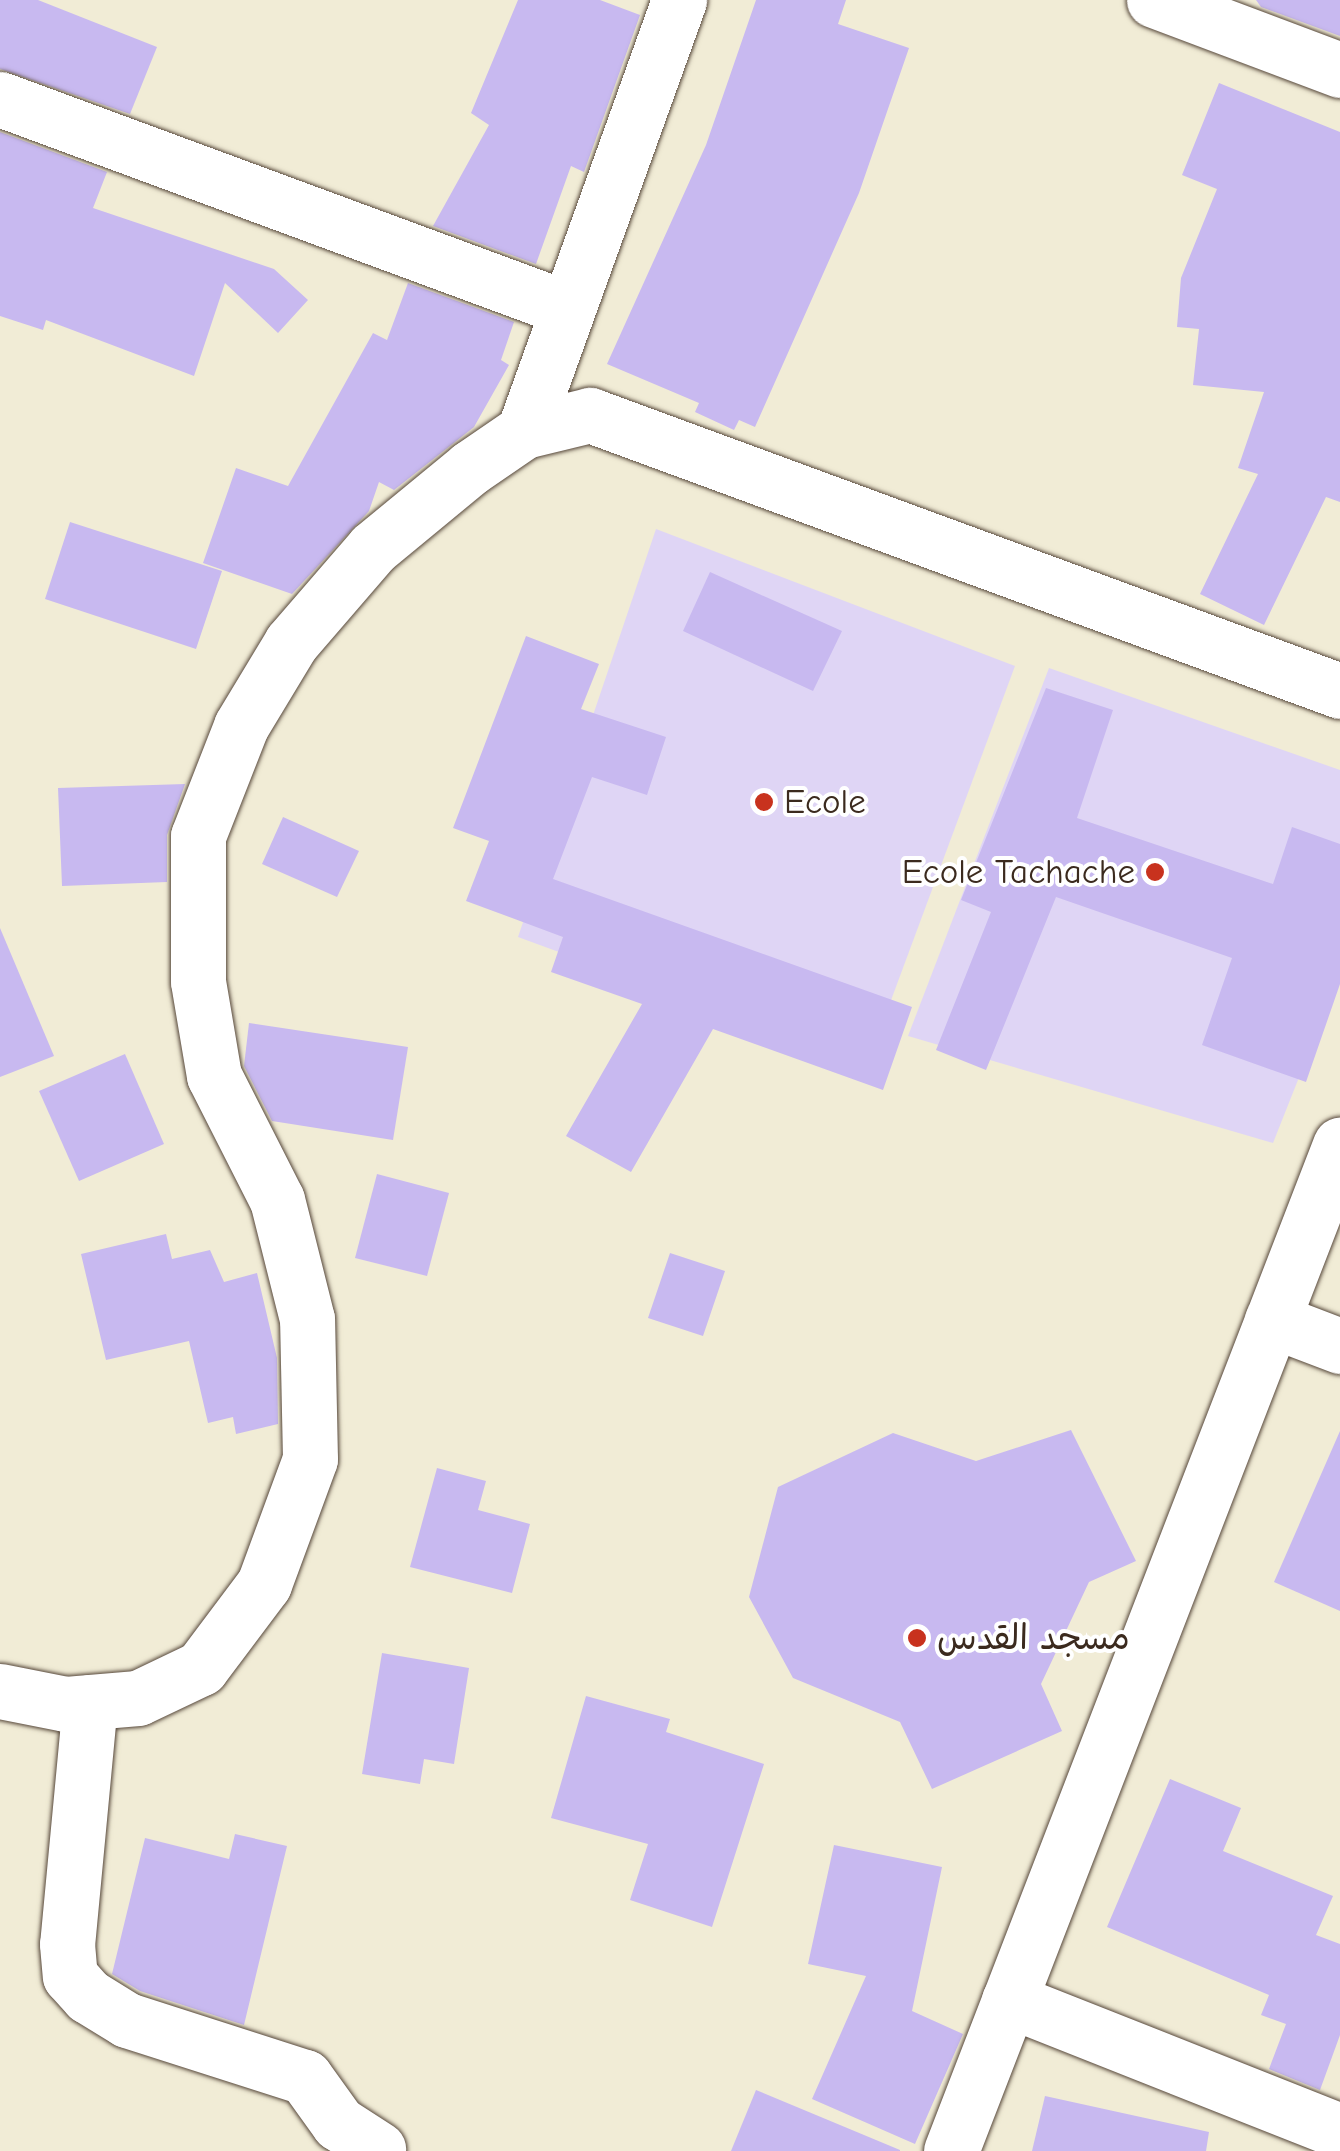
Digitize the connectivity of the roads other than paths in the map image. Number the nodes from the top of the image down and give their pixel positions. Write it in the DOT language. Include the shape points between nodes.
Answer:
graph roads {
  1 [pos="679,0"];
  2 [pos="1154,0"];
  3 [pos="1340,70"];
  4 [pos="0,100"];
  5 [pos="566,308"];
  6 [pos="524,431"];
  7 [pos="1340,691"];
  8 [pos="1340,1145"];
  9 [pos="1272,1320"];
  10 [pos="1340,1346"];
  11 [pos="0,1691"];
  12 [pos="90,1702"];
  13 [pos="1009,2000"];
  14 [pos="1340,2131"];
  15 [pos="378,2148"];
  16 [pos="951,2151"];
  1 -- 5 [label="street"];
  2 -- 3 [label="street"];
  4 -- 5 [label="street"];
  5 -- 6 [label="street"];
  6 -- 7 [label="street" via="590,414"];
  6 -- 12 [label="street" via="372,548 291,643 241,726 198,836 198,982 214,1076 277,1200 307,1319 310,1459 264,1584 200,1668 138,1698"];
  8 -- 9 [label="street"];
  9 -- 10 [label="street"];
  9 -- 13 [label="street"];
  11 -- 12 [label="street"];
  12 -- 15 [label="street" via="67,1944 70,1976 126,2020 305,2077 338,2123"];
  13 -- 14 [label="street"];
  13 -- 16 [label="street"];
}
